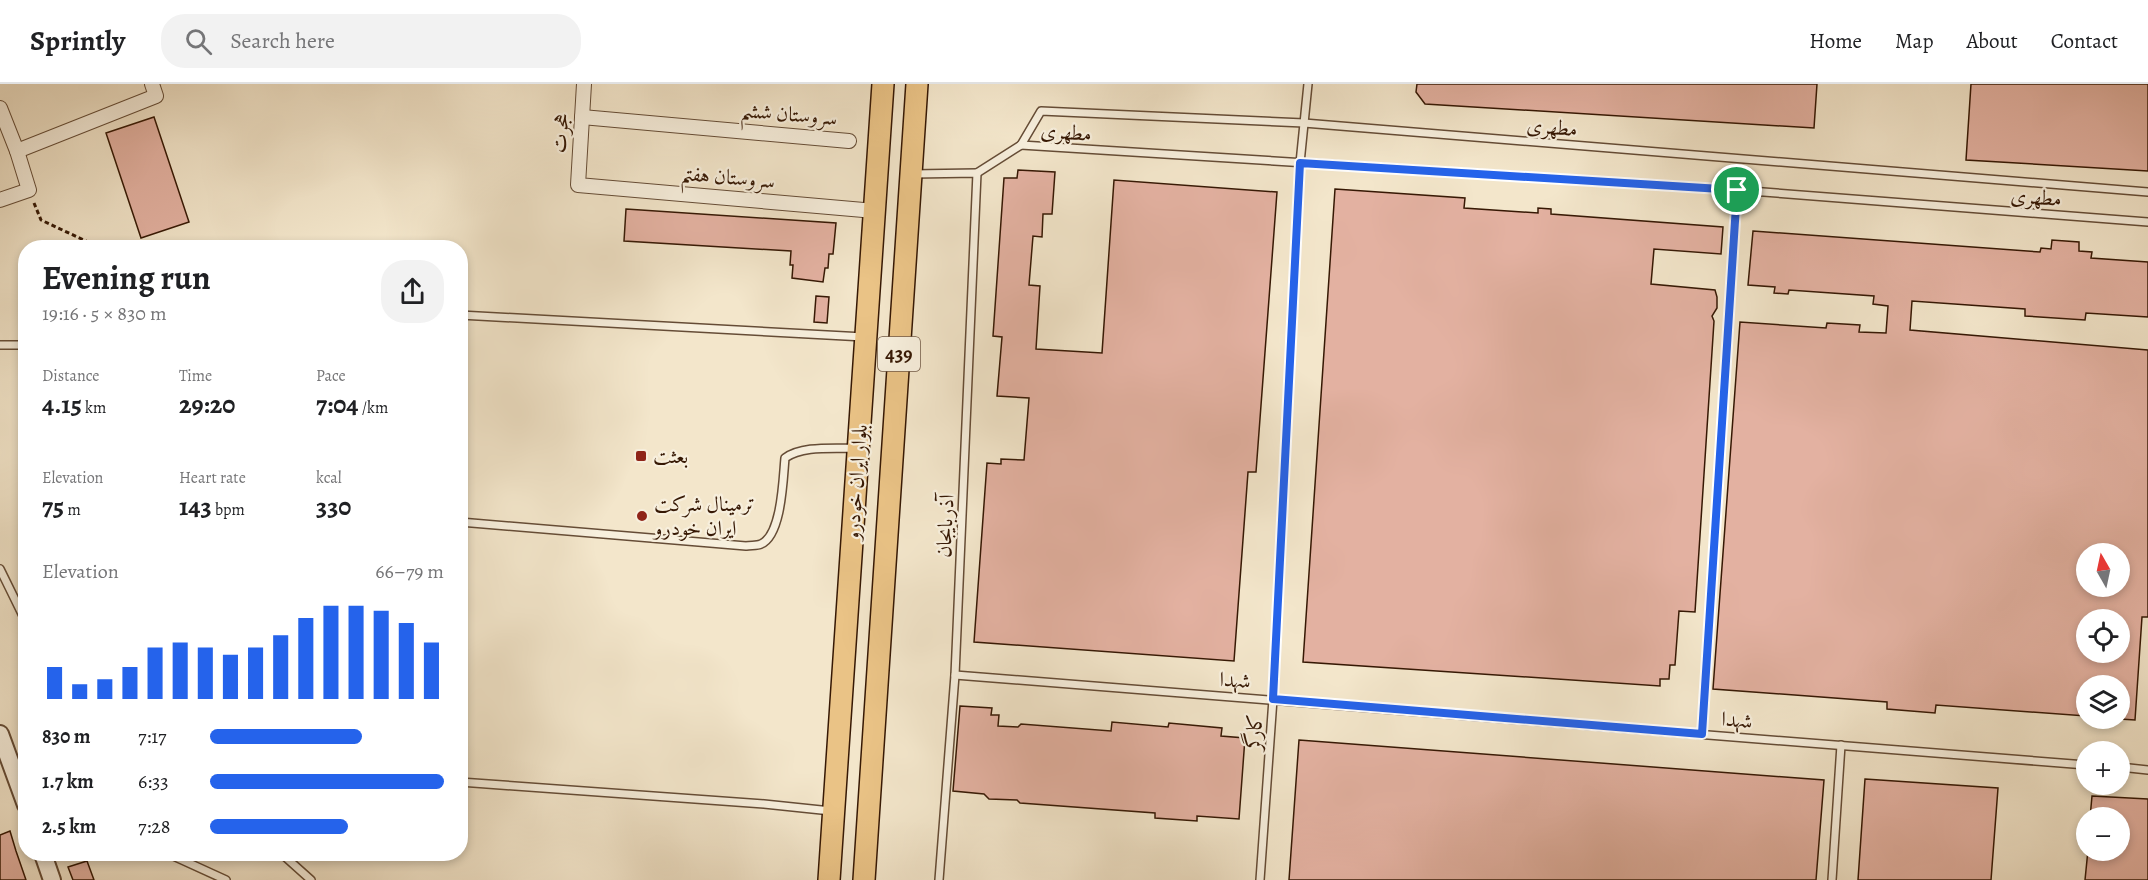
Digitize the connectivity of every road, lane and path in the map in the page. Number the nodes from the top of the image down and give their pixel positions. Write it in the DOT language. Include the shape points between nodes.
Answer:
graph roads {
  1 [pos="152,84"];
  2 [pos="584,84"];
  3 [pos="883,84"];
  4 [pos="917,84"];
  5 [pos="1308,84"];
  6 [pos="0,109"];
  7 [pos="582,117"];
  8 [pos="1304,123"];
  9 [pos="849,141"];
  10 [pos="1021,145"];
  11 [pos="17,151"];
  12 [pos="1300,163"];
  13 [pos="976,173"];
  14 [pos="911,174"];
  15 [pos="578,185"];
  16 [pos="29,190"];
  17 [pos="1737,190"];
  18 [pos="2148,192"];
  19 [pos="0,200"];
  20 [pos="874,211"];
  21 [pos="2148,222"];
  22 [pos="84,240"];
  23 [pos="468,315"];
  24 [pos="866,337"];
  25 [pos="0,345"];
  26 [pos="18,345"];
  27 [pos="859,448"];
  28 [pos="468,523"];
  29 [pos="0,569"];
  30 [pos="18,607"];
  31 [pos="847,620"];
  32 [pos="881,624"];
  33 [pos="844,668"];
  34 [pos="878,671"];
  35 [pos="955,675"];
  36 [pos="1273,699"];
  37 [pos="0,734"];
  38 [pos="1702,734"];
  39 [pos="1841,745"];
  40 [pos="2076,764"];
  41 [pos="2130,768"];
  42 [pos="2148,770"];
  43 [pos="18,777"];
  44 [pos="468,783"];
  45 [pos="834,812"];
  46 [pos="45,861"];
  47 [pos="184,861"];
  48 [pos="290,861"];
  49 [pos="52,880"];
  50 [pos="226,880"];
  51 [pos="311,880"];
  52 [pos="829,880"];
  53 [pos="864,880"];
  54 [pos="939,880"];
  55 [pos="1260,880"];
  56 [pos="1832,880"];
  1 -- 11 [label="street" via="156,96"];
  2 -- 7 [label="street, هجرت"];
  3 -- 20 [label="main road, بلوار ایران خودرو / 439"];
  4 -- 14 [label="main road, بلوار ایران خودرو / 439"];
  5 -- 8 [label="lane, کارگر"];
  6 -- 11 [label="street"];
  7 -- 9 [label="street, سروستان ششم"];
  7 -- 15 [label="street, هجرت"];
  8 -- 10 [label="lane, مطهری" via="1041,111"];
  8 -- 12 [label="lane, کارگر"];
  8 -- 18 [label="lane, مطهری"];
  10 -- 12 [label="lane, مطهری"];
  10 -- 13 [label="lane"];
  11 -- 16 [label="street"];
  12 -- 17 [label="lane, مطهری"];
  12 -- 36 [label="lane, کارگر"];
  13 -- 14 [label="lane"];
  13 -- 35 [label="lane, آذربایجان"];
  14 -- 32 [label="main road, بلوار ایران خودرو / 439"];
  15 -- 20 [label="street, سروستان هفتم"];
  16 -- 19 [label="street"];
  16 -- 22 [label="path" via="41,220"];
  17 -- 21 [label="lane, مطهری"];
  17 -- 38 [label="lane"];
  20 -- 24 [label="main road, بلوار ایران خودرو / 439"];
  23 -- 24 [label="lane"];
  24 -- 27 [label="main road, بلوار ایران خودرو / 439"];
  25 -- 26 [label="lane"];
  27 -- 28 [label="lane" via="813,450 786,458 778,517 771,536 761,544 746,546"];
  27 -- 31 [label="main road, بلوار ایران خودرو / 439"];
  29 -- 30 [label="lane"];
  31 -- 32 [label="main road"];
  31 -- 33 [label="main road, بلوار ایران خودرو / 439"];
  32 -- 34 [label="main road, بلوار ایران خودرو / 439"];
  33 -- 34 [label="main road"];
  33 -- 45 [label="main road, بلوار ایران خودرو / 439"];
  34 -- 53 [label="main road, بلوار ایران خودرو / 439"];
  35 -- 36 [label="lane, شهدا"];
  35 -- 54 [label="lane, آذربایجان"];
  36 -- 38 [label="lane, شهدا"];
  36 -- 55 [label="lane, کارگر"];
  37 -- 43 [label="street"];
  38 -- 39 [label="lane, شهدا"];
  39 -- 40 [label="lane, شهدا"];
  39 -- 56 [label="lane"];
  41 -- 42 [label="lane"];
  44 -- 45 [label="lane"];
  45 -- 52 [label="main road, بلوار ایران خودرو / 439"];
  46 -- 49 [label="street"];
  47 -- 50 [label="lane"];
  48 -- 51 [label="lane"];
}
